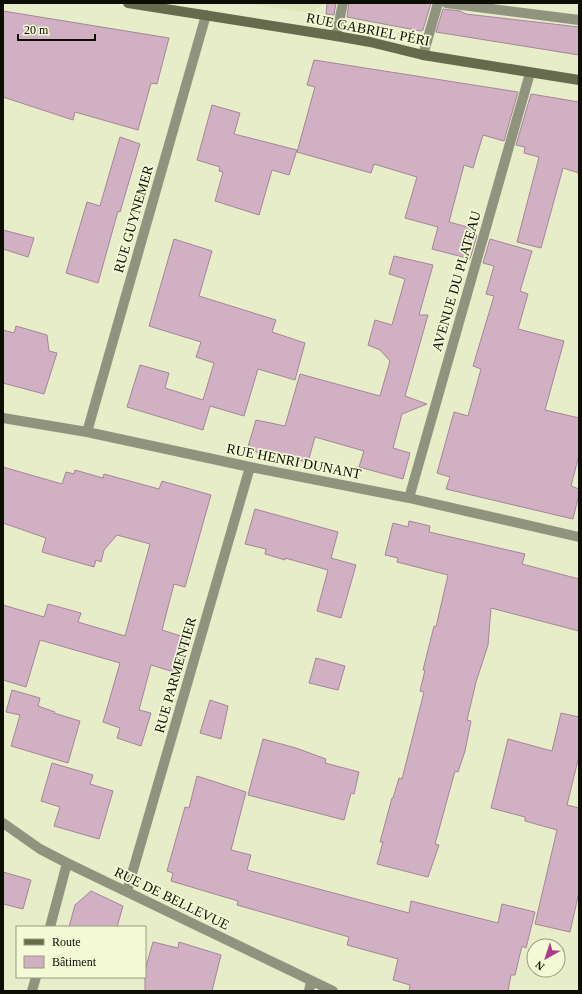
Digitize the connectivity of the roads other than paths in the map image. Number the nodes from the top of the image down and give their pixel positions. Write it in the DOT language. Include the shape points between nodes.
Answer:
graph roads {
  1 [pos="128,3"];
  2 [pos="344,3"];
  3 [pos="438,3"];
  4 [pos="446,3"];
  5 [pos="206,15"];
  6 [pos="579,20"];
  7 [pos="336,36"];
  8 [pos="423,54"];
  9 [pos="530,73"];
  10 [pos="579,80"];
  11 [pos="3,418"];
  12 [pos="87,432"];
  13 [pos="250,467"];
  14 [pos="409,498"];
  15 [pos="579,537"];
  16 [pos="3,823"];
  17 [pos="68,863"];
  18 [pos="127,891"];
  19 [pos="50,926"];
  20 [pos="36,978"];
  21 [pos="311,981"];
  22 [pos="32,991"];
  23 [pos="308,991"];
  24 [pos="333,991"];
  1 -- 5 [label="main road, RUE GABRIEL PÉRI"];
  2 -- 7 [label="street"];
  3 -- 8 [label="street"];
  4 -- 6 [label="street"];
  5 -- 7 [label="main road, RUE GABRIEL PÉRI"];
  5 -- 12 [label="street, RUE GUYNEMER"];
  7 -- 8 [label="main road, RUE GABRIEL PÉRI"];
  8 -- 9 [label="main road, RUE GABRIEL PÉRI"];
  9 -- 10 [label="main road, RUE GABRIEL PÉRI"];
  9 -- 14 [label="street, AVENUE DU PLATEAU"];
  11 -- 12 [label="street, RUE HENRI DUNANT"];
  12 -- 13 [label="street, RUE HENRI DUNANT"];
  13 -- 14 [label="street, RUE HENRI DUNANT"];
  13 -- 18 [label="street, RUE PARMENTIER"];
  14 -- 15 [label="street, RUE HENRI DUNANT"];
  16 -- 17 [label="street, RUE DE BELLEVUE" via="40,849"];
  17 -- 18 [label="street, RUE DE BELLEVUE"];
  17 -- 19 [label="street"];
  18 -- 21 [label="street, RUE DE BELLEVUE"];
  20 -- 22 [label="street"];
  21 -- 23 [label="street"];
  21 -- 24 [label="street, RUE DE BELLEVUE"];
}
